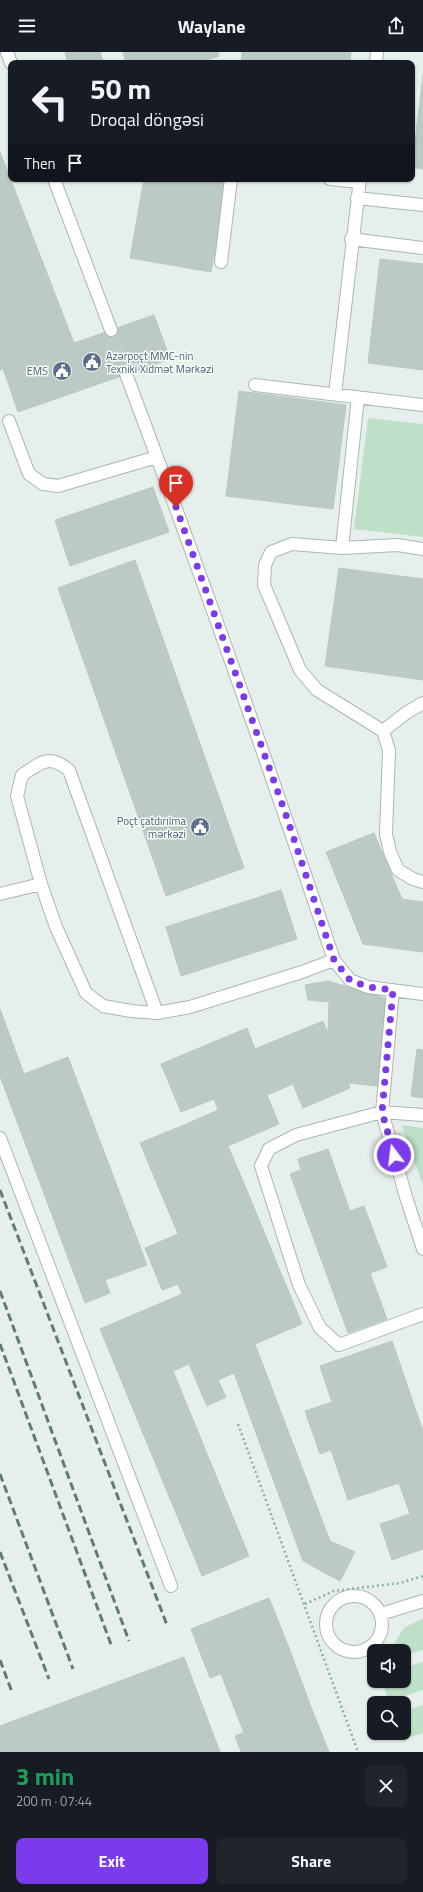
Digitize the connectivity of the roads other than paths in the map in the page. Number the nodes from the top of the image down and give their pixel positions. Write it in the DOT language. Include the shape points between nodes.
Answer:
graph roads {
  1 [pos="55,182"];
  2 [pos="231,182"];
  3 [pos="360,182"];
  4 [pos="357,198"];
  5 [pos="423,205"];
  6 [pos="352,240"];
  7 [pos="423,248"];
  8 [pos="221,262"];
  9 [pos="110,330"];
  10 [pos="126,374"];
  11 [pos="255,385"];
  12 [pos="335,394"];
  13 [pos="358,396"];
  14 [pos="423,405"];
  15 [pos="9,421"];
  16 [pos="157,457"];
  17 [pos="342,548"];
  18 [pos="423,549"];
  19 [pos="423,703"];
  20 [pos="384,731"];
  21 [pos="423,882"];
  22 [pos="42,884"];
  23 [pos="0,894"];
  24 [pos="334,960"];
  25 [pos="393,990"];
  26 [pos="423,994"];
  27 [pos="157,1013"];
  28 [pos="382,1112"];
  29 [pos="423,1115"];
  30 [pos="0,1138"];
  31 [pos="423,1248"];
  32 [pos="423,1314"];
  33 [pos="171,1586"];
  34 [pos="423,1601"];
  35 [pos="381,1614"];
  1 -- 9 [label="lane"];
  2 -- 8 [label="lane"];
  3 -- 4 [label="lane"];
  4 -- 5 [label="lane"];
  4 -- 6 [label="lane"];
  6 -- 7 [label="lane"];
  6 -- 12 [label="lane"];
  10 -- 16 [label="lane"];
  11 -- 12 [label="lane"];
  12 -- 13 [label="lane"];
  13 -- 14 [label="lane"];
  13 -- 17 [label="lane"];
  15 -- 16 [label="lane" via="29,474 43,484 58,486"];
  16 -- 24 [label="lane" via="285,812"];
  17 -- 18 [label="lane" via="398,545"];
  17 -- 20 [label="lane" via="292,544 271,552 265,565 264,586 300,670 317,690"];
  19 -- 20 [label="lane"];
  20 -- 21 [label="lane" via="389,750 386,834 390,852 398,870 412,879"];
  22 -- 23 [label="lane"];
  22 -- 27 [label="lane" via="56,927 86,994 103,1006"];
  22 -- 27 [label="lane" via="17,796 22,775 43,761 58,762 69,770"];
  24 -- 25 [label="lane" via="350,980 368,987"];
  24 -- 27 [label="lane" via="190,1007"];
  25 -- 26 [label="lane"];
  25 -- 28 [label="lane"];
  28 -- 29 [label="lane"];
  28 -- 31 [label="lane"];
  28 -- 32 [label="lane" via="296,1135 269,1149 261,1166 299,1285 320,1328 339,1345"];
  30 -- 33 [label="lane"];
  34 -- 35 [label="lane"];
  35 -- 35 [label="lane" via="369,1600 352,1595 342,1598 329,1610 326,1629 330,1638 343,1650 362,1651 377,1641 381,1632"];
}
